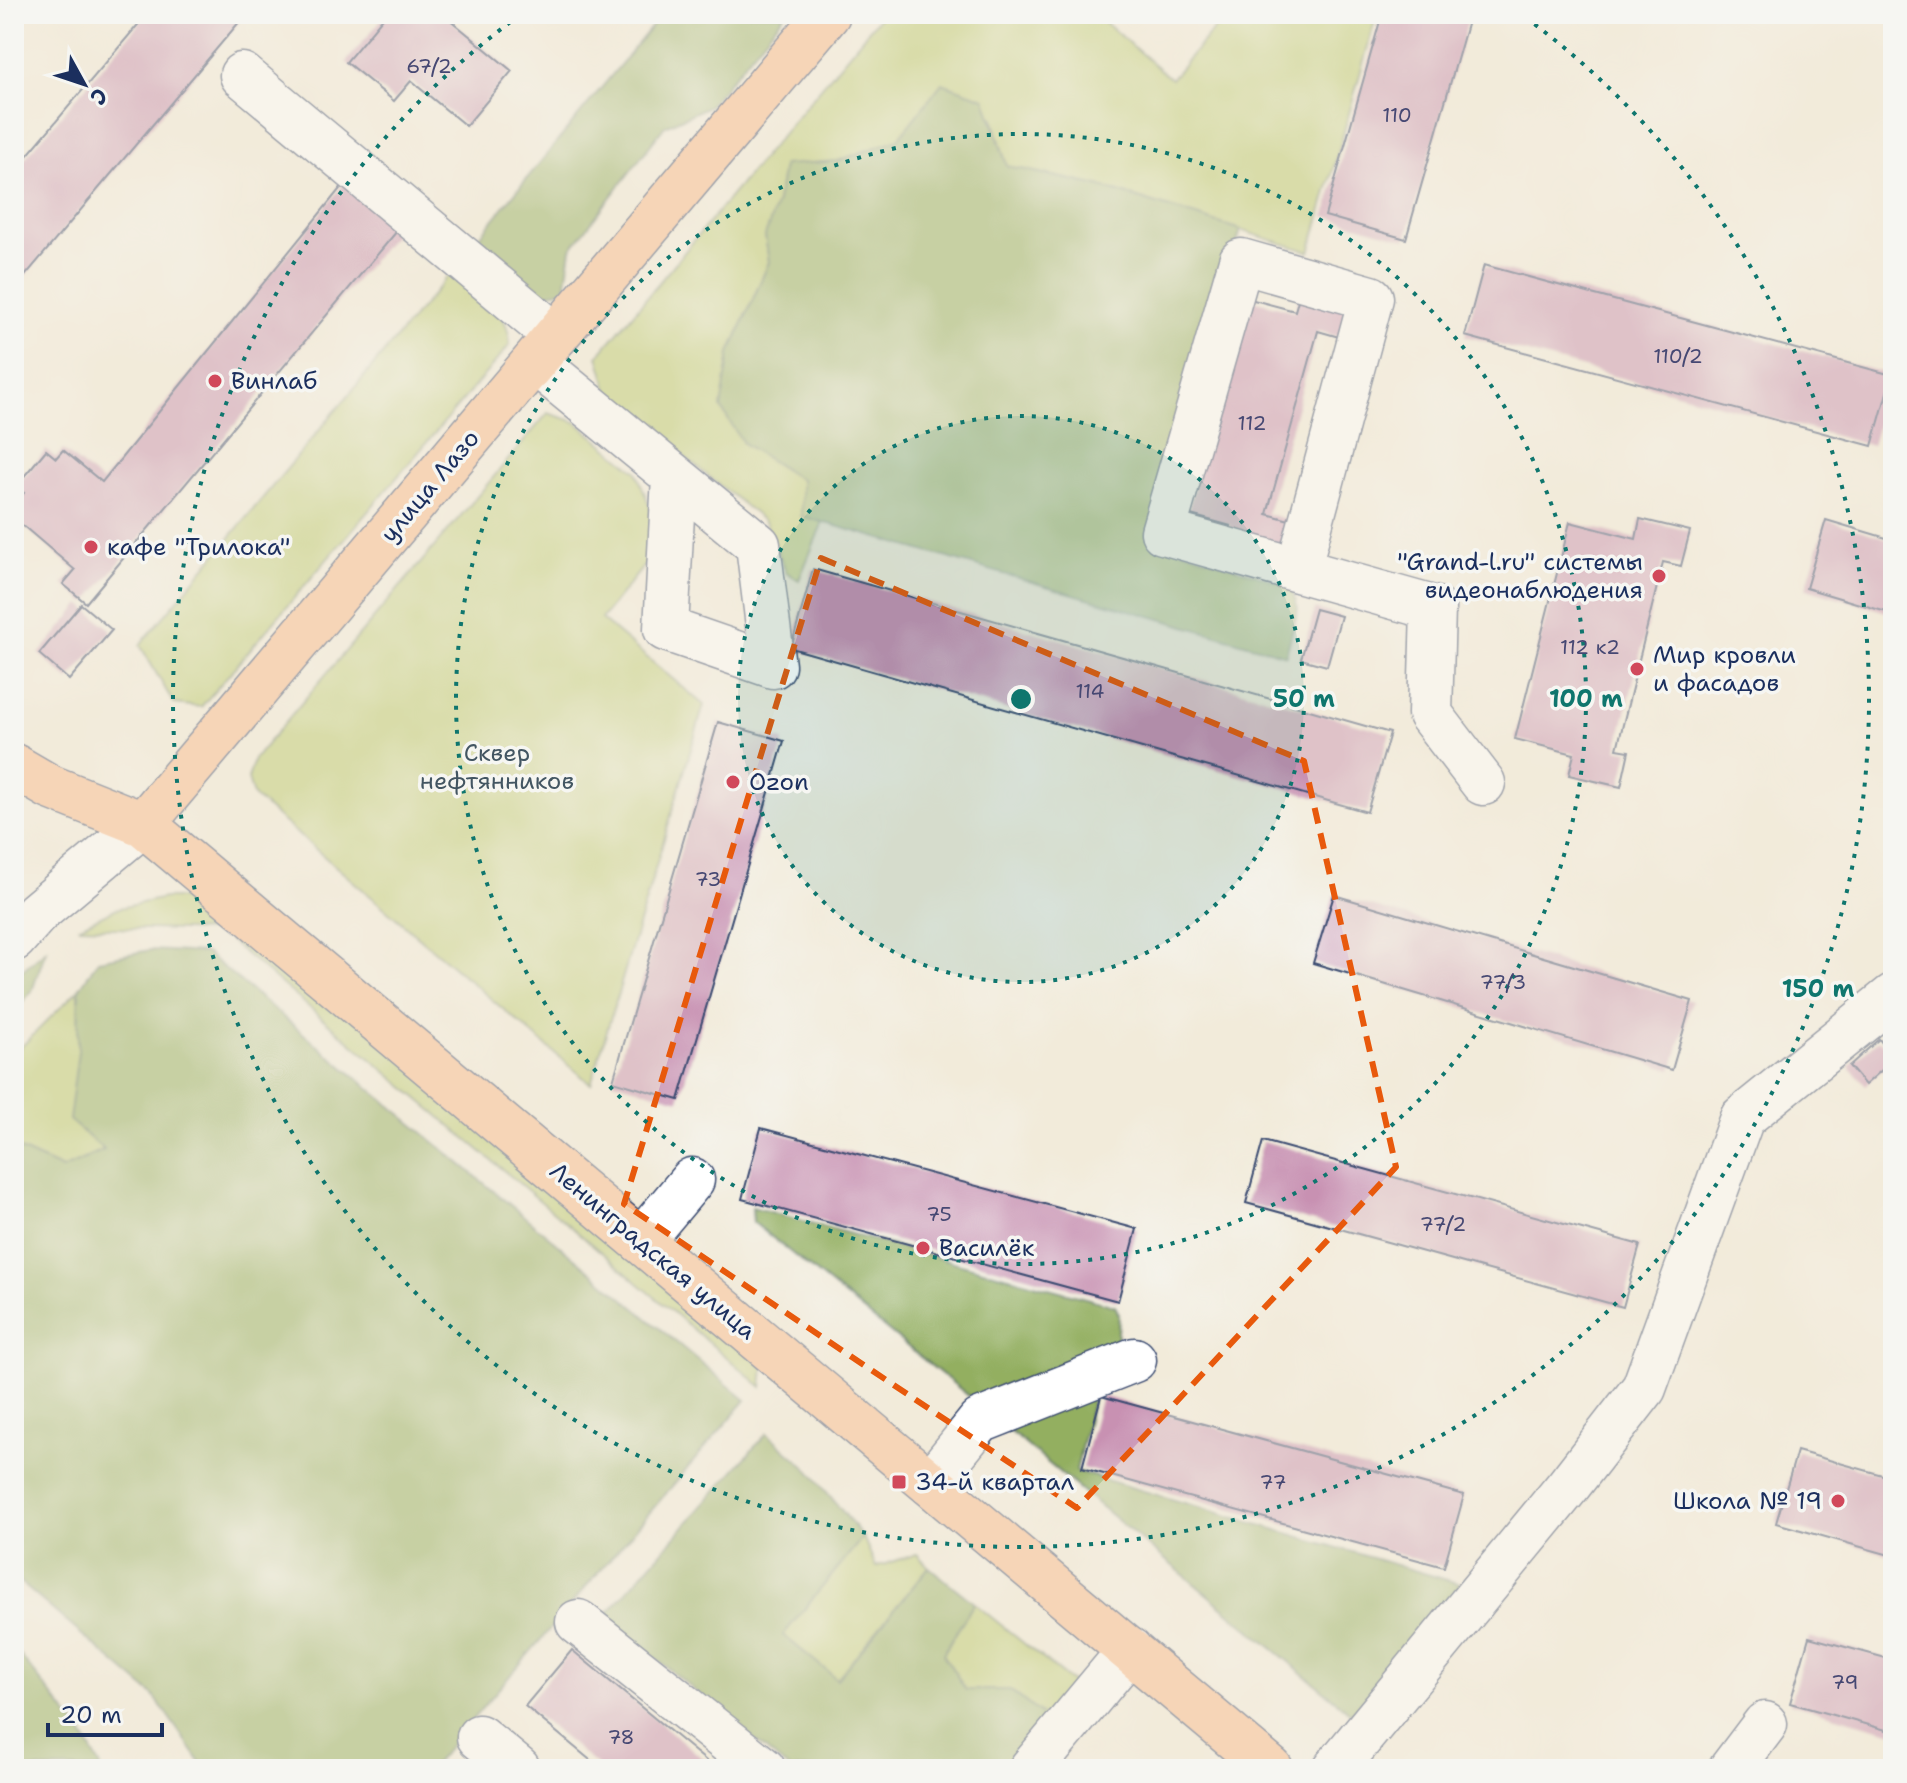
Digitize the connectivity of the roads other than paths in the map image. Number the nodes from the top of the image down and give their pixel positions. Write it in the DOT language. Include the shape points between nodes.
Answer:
graph roads {
  1 [pos="828,14"];
  2 [pos="242,75"];
  3 [pos="545,349"];
  4 [pos="674,477"];
  5 [pos="1298,570"];
  6 [pos="14,766"];
  7 [pos="1483,783"];
  8 [pos="143,824"];
  9 [pos="14,939"];
  10 [pos="1893,996"];
  11 [pos="692,1180"];
  12 [pos="641,1241"];
  13 [pos="1134,1360"];
  14 [pos="930,1483"];
  15 [pos="578,1622"];
  16 [pos="1130,1650"];
  17 [pos="1765,1724"];
  18 [pos="479,1737"];
  19 [pos="518,1769"];
  20 [pos="763,1769"];
  21 [pos="1031,1769"];
  22 [pos="1271,1769"];
  23 [pos="1335,1769"];
  24 [pos="1731,1769"];
  1 -- 3 [label="main road, улица Лазо"];
  2 -- 3 [label="street"];
  3 -- 4 [label="street"];
  3 -- 8 [label="main road, улица Лазо"];
  5 -- 5 [label="street" via="1163,532 1241,261 1371,298"];
  5 -- 7 [label="street" via="1433,608 1430,714"];
  6 -- 8 [label="main road, Ленинградская улица" via="50,787"];
  8 -- 9 [label="street, улица Лазо" via="37,913"];
  8 -- 12 [label="main road, Ленинградская улица"];
  10 -- 23 [label="street" via="1742,1118 1644,1388"];
  11 -- 12 [label="street"];
  12 -- 14 [label="main road, Ленинградская улица"];
  13 -- 14 [label="street" via="980,1421"];
  14 -- 16 [label="main road, Ленинградская улица"];
  15 -- 20 [label="street"];
  16 -- 21 [label="street"];
  16 -- 22 [label="main road, Ленинградская улица"];
  17 -- 24 [label="street"];
  18 -- 19 [label="street"];
}
